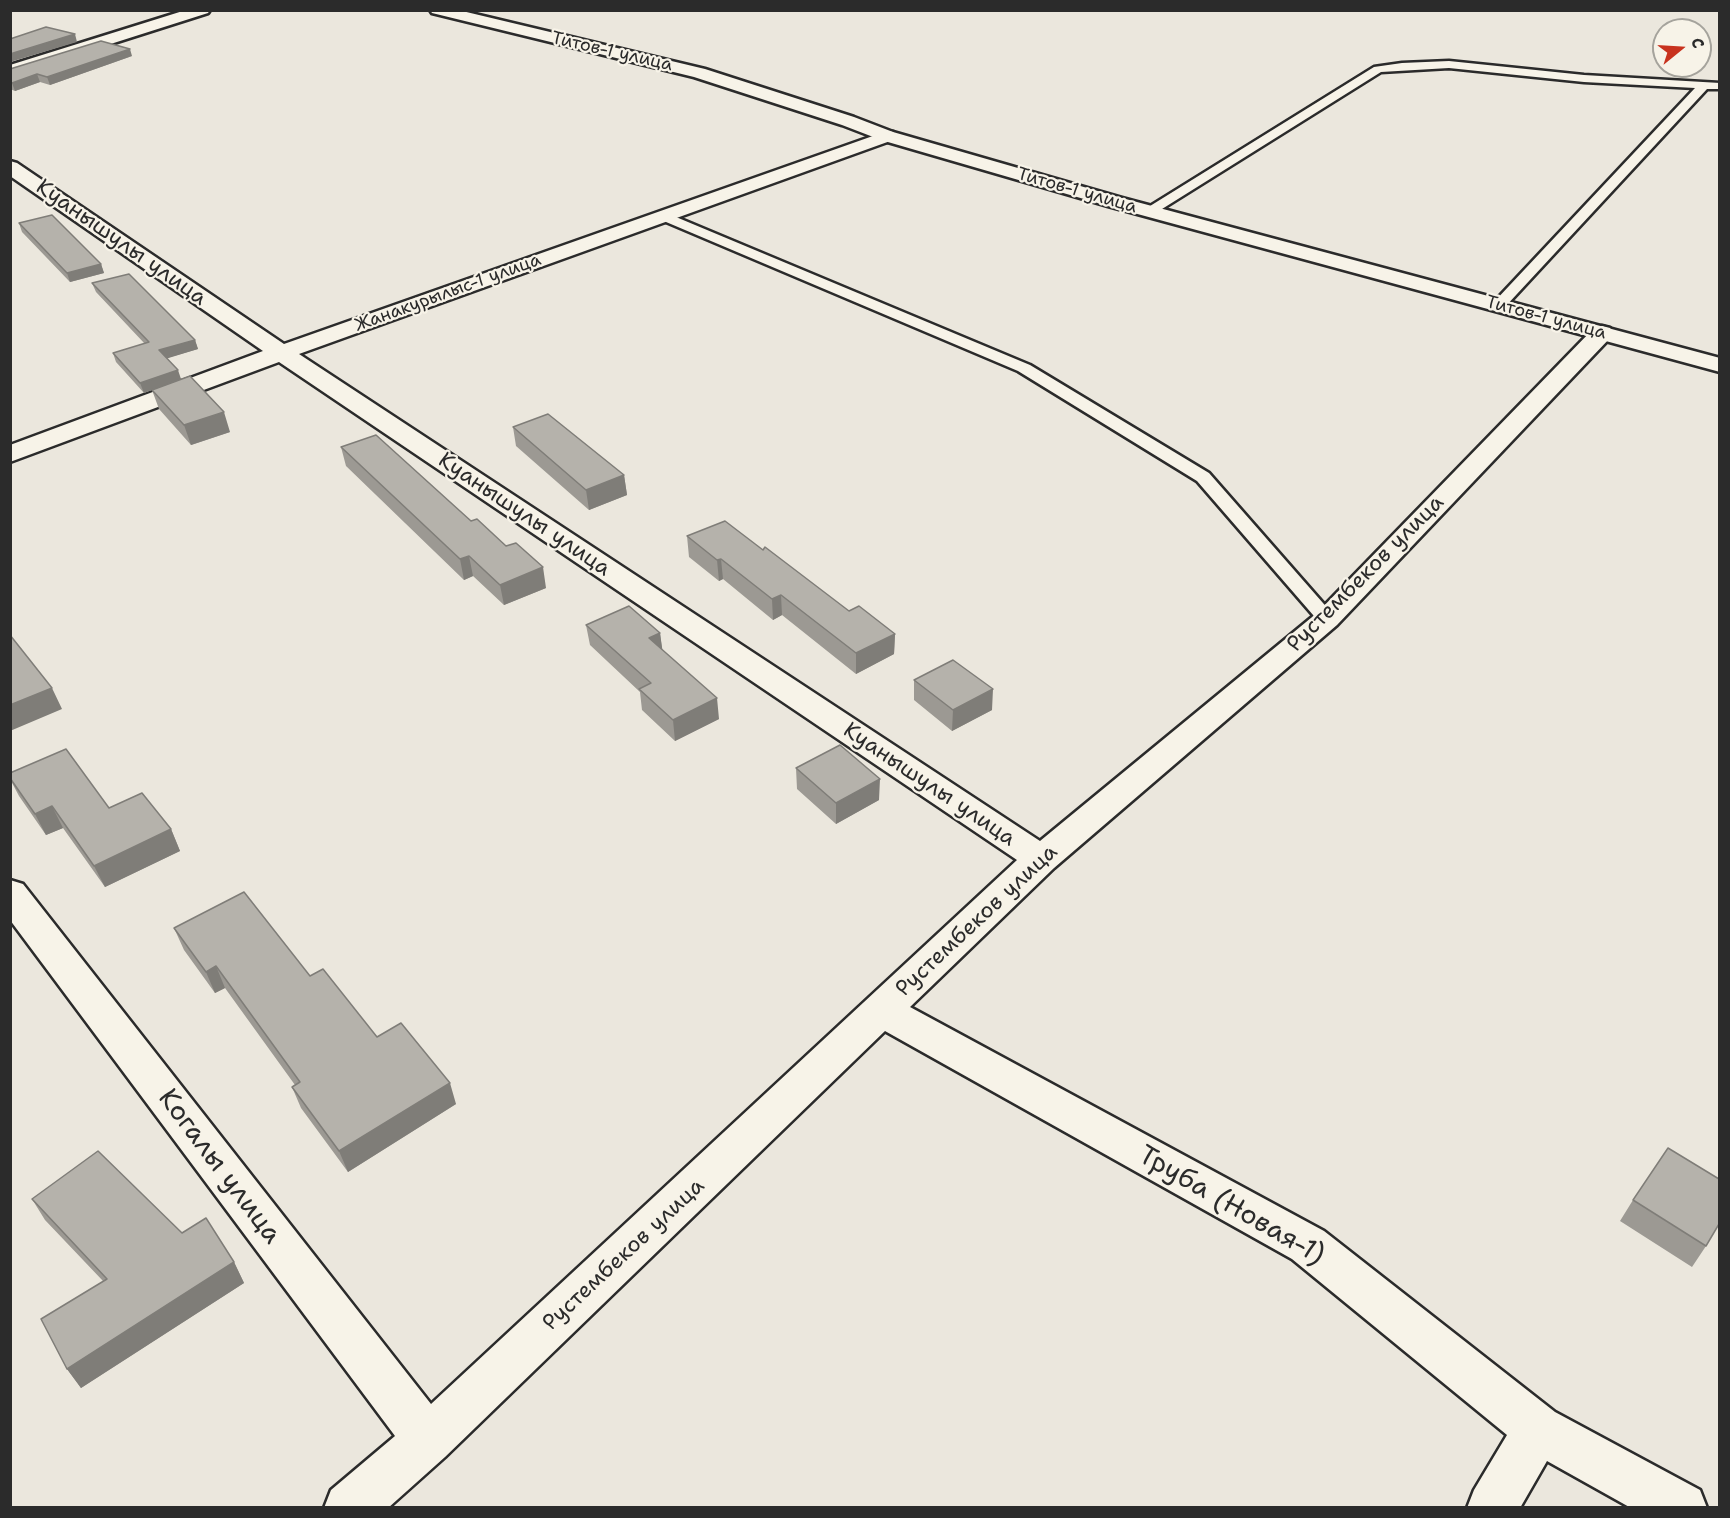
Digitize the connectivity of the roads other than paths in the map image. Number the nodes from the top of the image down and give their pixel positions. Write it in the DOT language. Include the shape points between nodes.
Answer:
graph roads {
  1 [pos="203,10"];
  2 [pos="437,10"];
  3 [pos="10,70"];
  4 [pos="1704,85"];
  5 [pos="1719,86"];
  6 [pos="887,136"];
  7 [pos="10,167"];
  8 [pos="1149,211"];
  9 [pos="664,216"];
  10 [pos="1499,305"];
  11 [pos="1602,333"];
  12 [pos="281,353"];
  13 [pos="1719,365"];
  14 [pos="10,454"];
  15 [pos="1327,619"];
  16 [pos="1041,859"];
  17 [pos="10,893"];
  18 [pos="881,1011"];
  19 [pos="1538,1429"];
  20 [pos="428,1440"];
  21 [pos="349,1508"];
  22 [pos="1492,1508"];
  23 [pos="1682,1508"];
  1 -- 3 [label="street"];
  2 -- 6 [label="street, Титов-1 улица" via="699,73"];
  4 -- 5 [label="lane"];
  4 -- 8 [label="lane" via="1566,77 1444,63 1378,69"];
  4 -- 10 [label="lane"];
  6 -- 8 [label="street, Титов-1 улица"];
  6 -- 9 [label="street, Жанакурылыс-1 улица"];
  7 -- 12 [label="street, Куанышулы улица"];
  8 -- 10 [label="street, Титов-1 улица"];
  9 -- 12 [label="street, Жанакурылыс-1 улица"];
  9 -- 15 [label="lane" via="1034,374 1203,477"];
  10 -- 11 [label="street, Титов-1 улица"];
  11 -- 13 [label="street, Титов-1 улица"];
  11 -- 15 [label="street, Рустембеков улица"];
  12 -- 14 [label="street, Жанакурылыс-1 улица"];
  12 -- 16 [label="street, Куанышулы улица"];
  15 -- 16 [label="street, Рустембеков улица"];
  16 -- 18 [label="street, Рустембеков улица"];
  17 -- 20 [label="street, Когалы улица"];
  18 -- 19 [label="street, Труба (Новая-1)" via="1308,1245"];
  18 -- 20 [label="street, Рустембеков улица"];
  19 -- 22 [label="street"];
  19 -- 23 [label="street, Труба (Новая-1)"];
  20 -- 21 [label="street, Рустембеков улица"];
}
